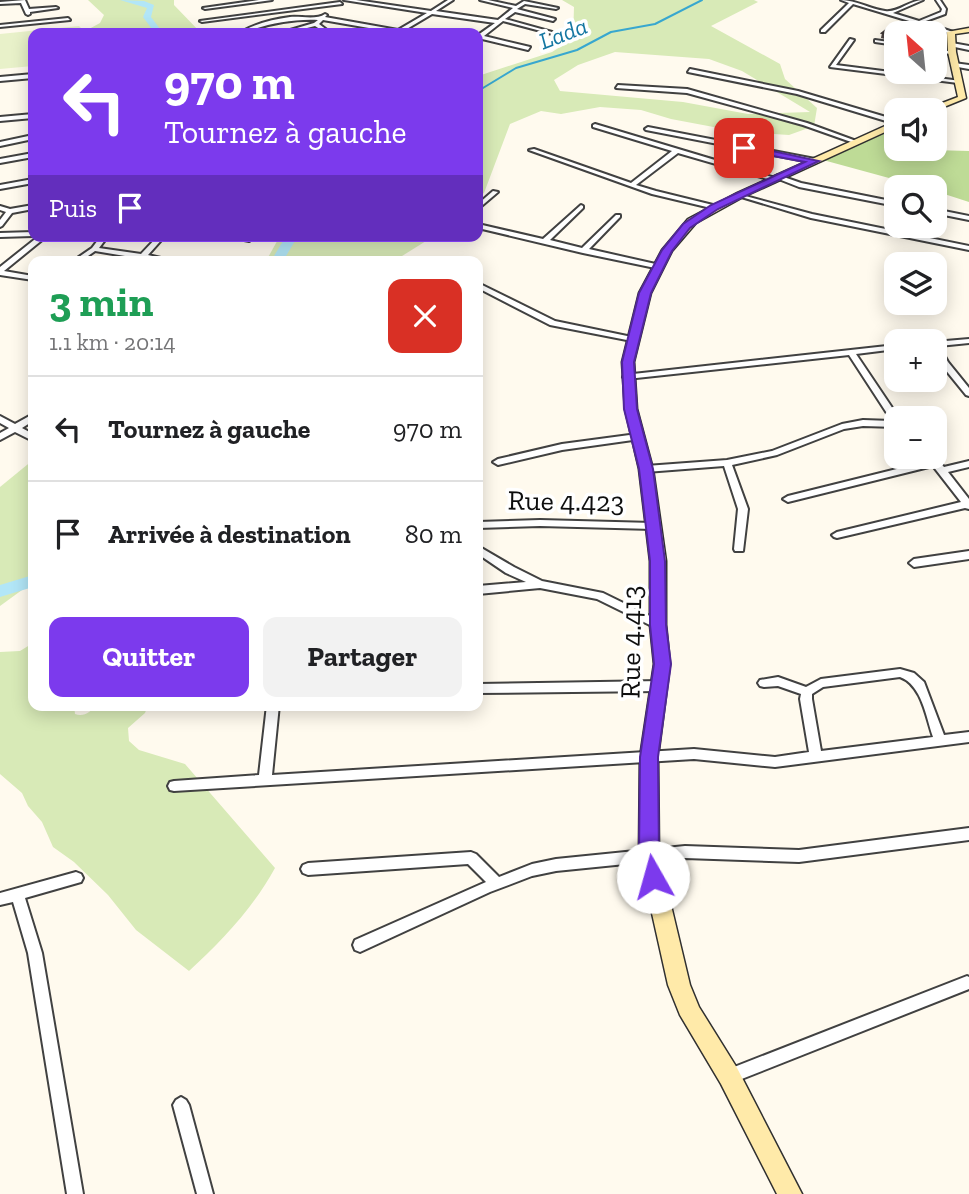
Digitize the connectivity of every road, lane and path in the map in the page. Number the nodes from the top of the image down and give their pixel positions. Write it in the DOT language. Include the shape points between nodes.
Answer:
graph roads {
  1 [pos="270,0"];
  2 [pos="305,0"];
  3 [pos="406,0"];
  4 [pos="451,0"];
  5 [pos="482,0"];
  6 [pos="844,0"];
  7 [pos="877,0"];
  8 [pos="921,0"];
  9 [pos="938,0"];
  10 [pos="343,1"];
  11 [pos="504,2"];
  12 [pos="0,3"];
  13 [pos="852,3"];
  14 [pos="397,6"];
  15 [pos="863,6"];
  16 [pos="55,8"];
  17 [pos="205,8"];
  18 [pos="303,8"];
  19 [pos="556,8"];
  20 [pos="516,9"];
  21 [pos="433,12"];
  22 [pos="890,13"];
  23 [pos="323,16"];
  24 [pos="482,18"];
  25 [pos="68,19"];
  26 [pos="202,20"];
  27 [pos="553,20"];
  28 [pos="502,21"];
  29 [pos="920,21"];
  30 [pos="316,24"];
  31 [pos="0,26"];
  32 [pos="379,27"];
  33 [pos="253,28"];
  34 [pos="301,28"];
  35 [pos="322,28"];
  36 [pos="375,28"];
  37 [pos="383,28"];
  38 [pos="406,28"];
  39 [pos="969,30"];
  40 [pos="947,31"];
  41 [pos="823,32"];
  42 [pos="951,32"];
  43 [pos="483,33"];
  44 [pos="550,33"];
  45 [pos="483,37"];
  46 [pos="852,40"];
  47 [pos="877,41"];
  48 [pos="884,42"];
  49 [pos="528,48"];
  50 [pos="969,48"];
  51 [pos="947,49"];
  52 [pos="952,49"];
  53 [pos="954,65"];
  54 [pos="969,66"];
  55 [pos="690,71"];
  56 [pos="28,76"];
  57 [pos="0,79"];
  58 [pos="657,80"];
  59 [pos="958,81"];
  60 [pos="618,87"];
  61 [pos="682,90"];
  62 [pos="965,100"];
  63 [pos="947,105"];
  64 [pos="28,116"];
  65 [pos="0,119"];
  66 [pos="884,119"];
  67 [pos="595,126"];
  68 [pos="649,129"];
  69 [pos="884,129"];
  70 [pos="28,138"];
  71 [pos="856,142"];
  72 [pos="0,144"];
  73 [pos="532,150"];
  74 [pos="676,151"];
  75 [pos="28,156"];
  76 [pos="0,161"];
  77 [pos="815,161"];
  78 [pos="776,178"];
  79 [pos="28,182"];
  80 [pos="633,184"];
  81 [pos="0,187"];
  82 [pos="495,192"];
  83 [pos="740,195"];
  84 [pos="884,202"];
  85 [pos="483,203"];
  86 [pos="581,207"];
  87 [pos="715,207"];
  88 [pos="0,208"];
  89 [pos="28,208"];
  90 [pos="10,211"];
  91 [pos="947,214"];
  92 [pos="618,216"];
  93 [pos="969,218"];
  94 [pos="0,225"];
  95 [pos="483,227"];
  96 [pos="28,234"];
  97 [pos="0,235"];
  98 [pos="545,240"];
  99 [pos="37,242"];
  100 [pos="100,242"];
  101 [pos="156,242"];
  102 [pos="969,248"];
  103 [pos="94,249"];
  104 [pos="583,251"];
  105 [pos="84,256"];
  106 [pos="131,256"];
  107 [pos="143,256"];
  108 [pos="657,267"];
  109 [pos="0,272"];
  110 [pos="11,276"];
  111 [pos="28,278"];
  112 [pos="0,283"];
  113 [pos="483,288"];
  114 [pos="632,339"];
  115 [pos="969,341"];
  116 [pos="947,343"];
  117 [pos="884,348"];
  118 [pos="851,352"];
  119 [pos="947,367"];
  120 [pos="627,377"];
  121 [pos="969,393"];
  122 [pos="885,406"];
  123 [pos="0,419"];
  124 [pos="28,420"];
  125 [pos="884,423"];
  126 [pos="16,428"];
  127 [pos="28,435"];
  128 [pos="0,437"];
  129 [pos="637,437"];
  130 [pos="498,462"];
  131 [pos="727,463"];
  132 [pos="947,463"];
  133 [pos="969,464"];
  134 [pos="646,469"];
  135 [pos="912,469"];
  136 [pos="941,469"];
  137 [pos="788,499"];
  138 [pos="968,505"];
  139 [pos="483,525"];
  140 [pos="653,526"];
  141 [pos="836,535"];
  142 [pos="739,549"];
  143 [pos="483,552"];
  144 [pos="969,555"];
  145 [pos="914,563"];
  146 [pos="540,584"];
  147 [pos="483,590"];
  148 [pos="658,625"];
  149 [pos="764,683"];
  150 [pos="660,686"];
  151 [pos="483,689"];
  152 [pos="807,692"];
  153 [pos="272,711"];
  154 [pos="969,737"];
  155 [pos="940,741"];
  156 [pos="816,756"];
  157 [pos="649,757"];
  158 [pos="265,781"];
  159 [pos="174,786"];
  160 [pos="969,835"];
  161 [pos="649,855"];
  162 [pos="308,869"];
  163 [pos="76,878"];
  164 [pos="496,883"];
  165 [pos="18,894"];
  166 [pos="0,899"];
  167 [pos="360,945"];
  168 [pos="967,984"];
  169 [pos="729,1076"];
  170 [pos="181,1105"];
  171 [pos="75,1194"];
  172 [pos="205,1194"];
  173 [pos="790,1194"];
  1 -- 17 [label="street"];
  2 -- 18 [label="street"];
  3 -- 14 [label="street"];
  4 -- 21 [label="street"];
  5 -- 11 [label="street"];
  6 -- 13 [label="street"];
  7 -- 15 [label="street"];
  8 -- 22 [label="street"];
  9 -- 29 [label="street" via="943,13"];
  10 -- 14 [label="street"];
  10 -- 18 [label="street"];
  10 -- 23 [label="street"];
  11 -- 20 [label="street"];
  11 -- 24 [label="street"];
  12 -- 16 [label="street" via="23,1 27,12"];
  13 -- 15 [label="street"];
  13 -- 41 [label="street"];
  14 -- 21 [label="street"];
  15 -- 22 [label="street"];
  18 -- 26 [label="street"];
  19 -- 20 [label="street" via="526,2"];
  20 -- 27 [label="street"];
  20 -- 28 [label="street"];
  21 -- 24 [label="street"];
  21 -- 38 [label="street"];
  22 -- 29 [label="street"];
  23 -- 30 [label="street"];
  23 -- 32 [label="street"];
  23 -- 33 [label="street" via="279,19"];
  24 -- 28 [label="street"];
  25 -- 31 [label="street"];
  28 -- 43 [label="street"];
  28 -- 44 [label="street"];
  30 -- 34 [label="street"];
  30 -- 35 [label="street"];
  32 -- 36 [label="street"];
  32 -- 37 [label="street"];
  39 -- 42 [label="street"];
  40 -- 42 [label="street"];
  42 -- 52 [label="street"];
  45 -- 49 [label="street"];
  46 -- 59 [label="street" via="832,66"];
  47 -- 48 [label="street"];
  50 -- 52 [label="street"];
  51 -- 52 [label="street"];
  52 -- 53 [label="street"];
  53 -- 54 [label="street"];
  53 -- 59 [label="street"];
  55 -- 66 [label="street" via="798,93"];
  56 -- 57 [label="street"];
  58 -- 61 [label="street"];
  59 -- 62 [label="street"];
  60 -- 61 [label="street"];
  61 -- 71 [label="street"];
  62 -- 63 [label="street"];
  64 -- 65 [label="street"];
  67 -- 74 [label="street"];
  68 -- 77 [label="street"];
  69 -- 71 [label="street, Rue 4.413"];
  70 -- 72 [label="street"];
  71 -- 77 [label="street, Rue 4.413"];
  73 -- 80 [label="street"];
  74 -- 78 [label="street"];
  74 -- 80 [label="street"];
  75 -- 76 [label="street"];
  77 -- 78 [label="street, Rue 4.413"];
  78 -- 83 [label="street, Rue 4.413"];
  78 -- 84 [label="street"];
  79 -- 81 [label="street"];
  80 -- 87 [label="street"];
  82 -- 85 [label="street"];
  83 -- 87 [label="street, Rue 4.413"];
  83 -- 102 [label="street" via="811,216"];
  86 -- 98 [label="street"];
  87 -- 108 [label="street, Rue 4.413" via="687,226"];
  88 -- 90 [label="street"];
  89 -- 90 [label="street"];
  90 -- 94 [label="street"];
  91 -- 93 [label="street"];
  92 -- 104 [label="street"];
  95 -- 98 [label="street"];
  96 -- 97 [label="street"];
  98 -- 104 [label="street"];
  99 -- 109 [label="street"];
  100 -- 103 [label="street"];
  101 -- 107 [label="street"];
  103 -- 105 [label="street"];
  103 -- 106 [label="street"];
  104 -- 108 [label="street"];
  108 -- 114 [label="street, Rue 4.413"];
  109 -- 110 [label="street"];
  110 -- 111 [label="street"];
  110 -- 112 [label="street"];
  113 -- 114 [label="street" via="553,323"];
  114 -- 120 [label="street, Rue 4.413"];
  115 -- 116 [label="street"];
  117 -- 118 [label="street"];
  118 -- 120 [label="street"];
  118 -- 122 [label="street"];
  119 -- 121 [label="street"];
  120 -- 129 [label="street, Rue 4.413"];
  123 -- 126 [label="street"];
  124 -- 126 [label="street"];
  125 -- 131 [label="street" via="842,427 774,453"];
  126 -- 127 [label="street"];
  126 -- 128 [label="street"];
  129 -- 130 [label="street"];
  129 -- 134 [label="street, Rue 4.413"];
  131 -- 134 [label="street"];
  131 -- 142 [label="street" via="743,509"];
  132 -- 133 [label="street"];
  134 -- 140 [label="street, Rue 4.413"];
  135 -- 137 [label="street"];
  136 -- 138 [label="street"];
  138 -- 141 [label="street"];
  139 -- 140 [label="street, Rue 4.423"];
  140 -- 148 [label="street, Rue 4.413"];
  143 -- 146 [label="street"];
  144 -- 145 [label="street"];
  146 -- 147 [label="street"];
  146 -- 148 [label="street" via="599,596"];
  148 -- 150 [label="street, Rue 4.413"];
  149 -- 152 [label="street" via="778,681"];
  150 -- 151 [label="street"];
  150 -- 157 [label="street, Rue 4.413"];
  152 -- 155 [label="street" via="821,683 908,675 922,688"];
  152 -- 156 [label="street"];
  153 -- 158 [label="street"];
  154 -- 155 [label="street"];
  155 -- 156 [label="street"];
  156 -- 157 [label="street" via="775,762 694,754"];
  157 -- 158 [label="street"];
  157 -- 161 [label="street, Rue 4.413"];
  158 -- 159 [label="street"];
  160 -- 161 [label="street" via="799,856"];
  161 -- 164 [label="street" via="556,864"];
  161 -- 169 [label="street, Rue 4.413" via="679,985 691,1015"];
  162 -- 164 [label="street" via="471,858"];
  163 -- 165 [label="street"];
  164 -- 167 [label="street"];
  165 -- 166 [label="street"];
  165 -- 171 [label="street" via="35,953"];
  168 -- 169 [label="street"];
  169 -- 173 [label="street, Rue 4.413"];
  170 -- 172 [label="street"];
}
